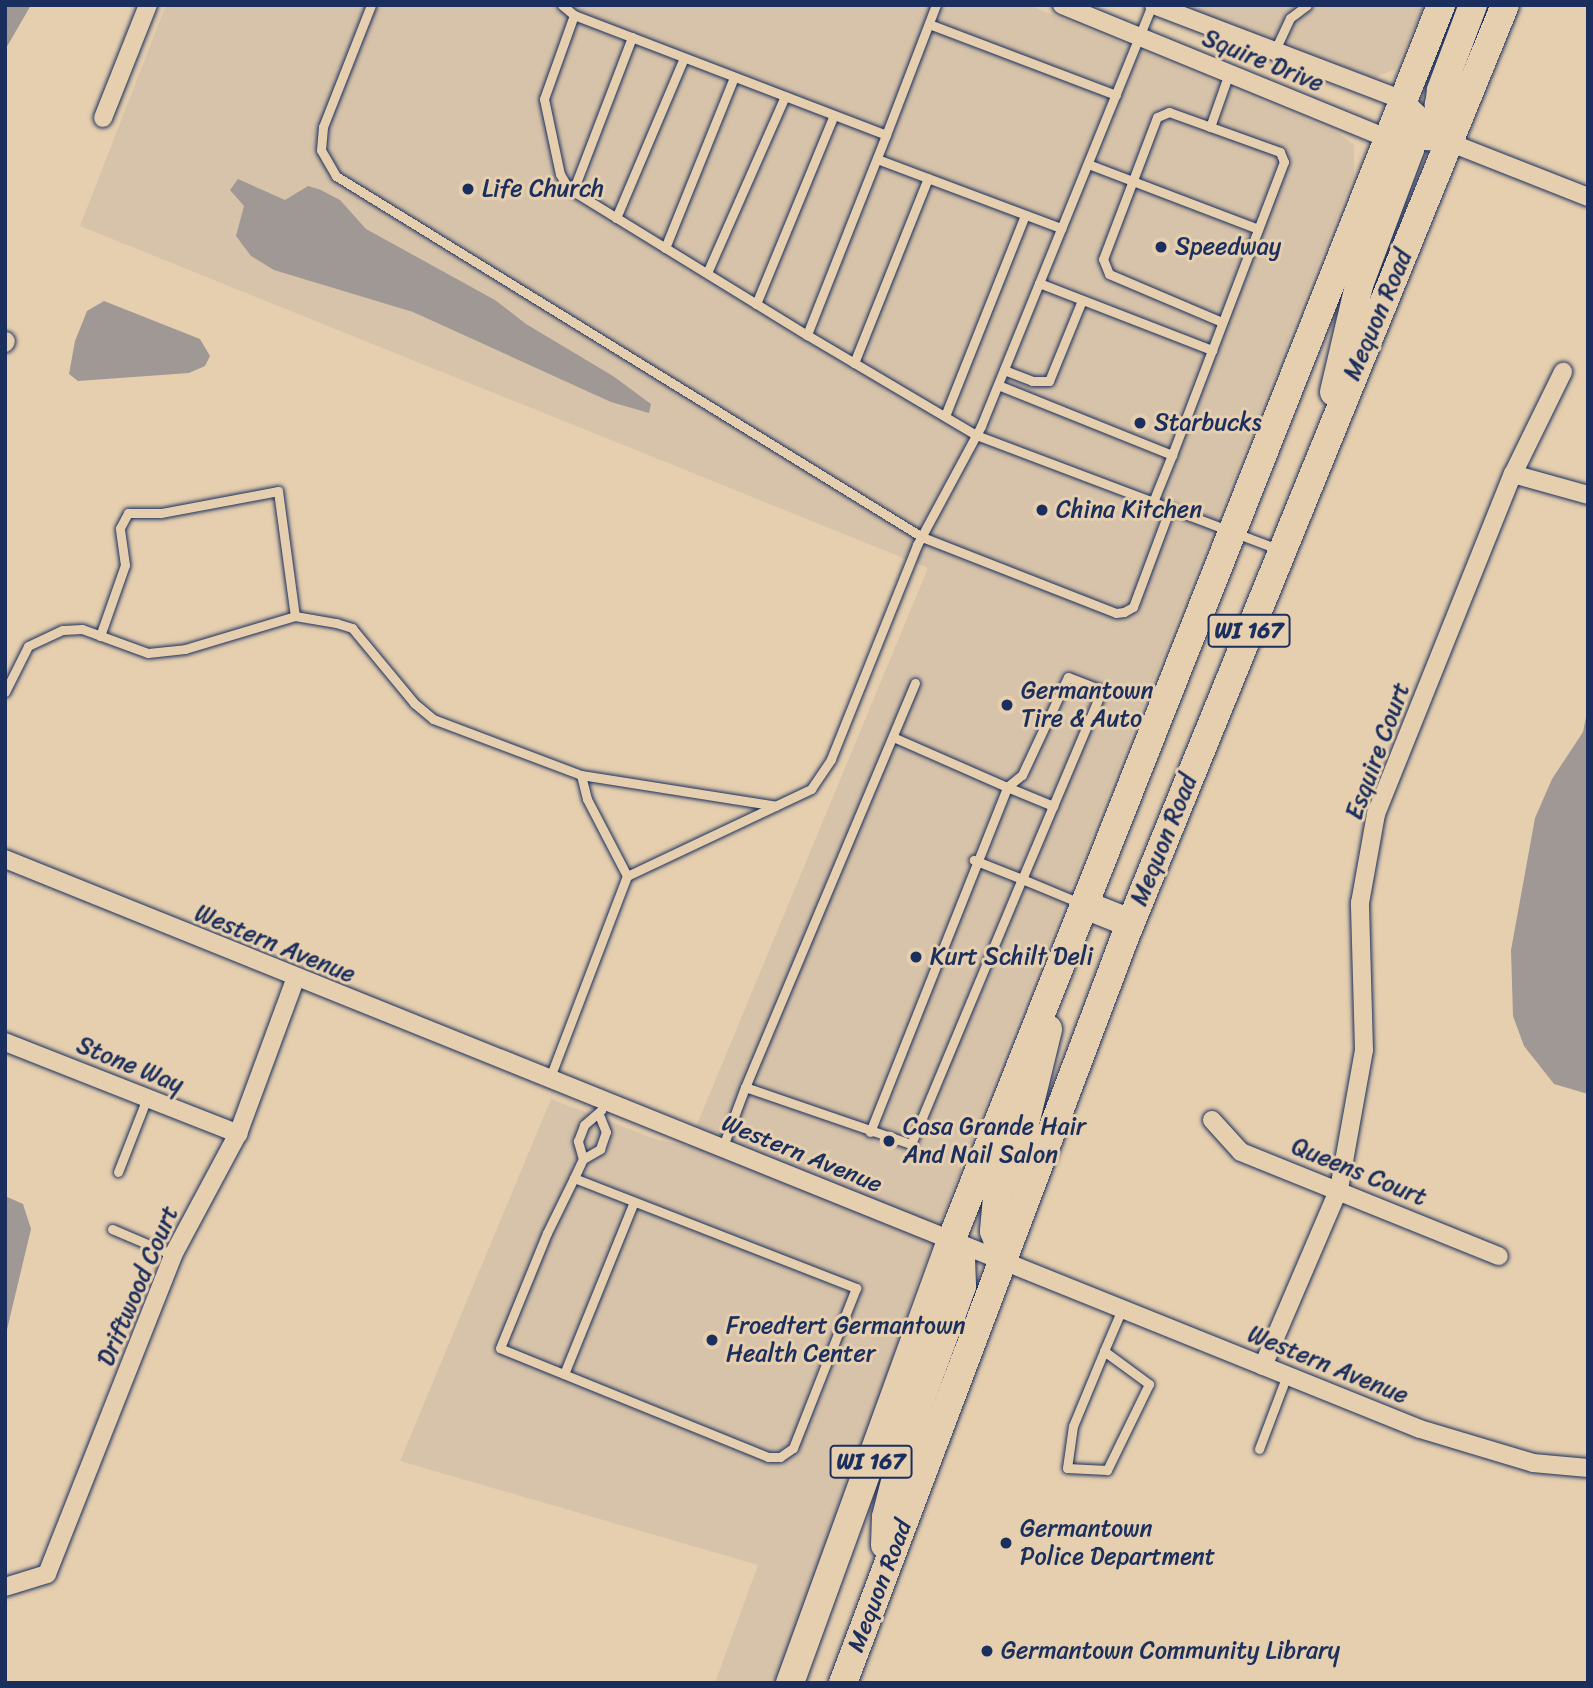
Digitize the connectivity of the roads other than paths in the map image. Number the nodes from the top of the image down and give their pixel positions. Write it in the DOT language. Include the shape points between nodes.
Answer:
graph roads {
  1 [pos="148,5"];
  2 [pos="371,5"];
  3 [pos="562,5"];
  4 [pos="936,5"];
  5 [pos="1062,5"];
  6 [pos="1153,5"];
  7 [pos="1307,5"];
  8 [pos="1441,5"];
  9 [pos="1473,5"];
  10 [pos="1505,5"];
  11 [pos="575,16"];
  12 [pos="929,24"];
  13 [pos="632,37"];
  14 [pos="1140,37"];
  15 [pos="1275,50"];
  16 [pos="684,58"];
  17 [pos="1229,73"];
  18 [pos="734,77"];
  19 [pos="1116,95"];
  20 [pos="785,96"];
  21 [pos="1403,100"];
  22 [pos="834,115"];
  23 [pos="103,118"];
  24 [pos="1210,127"];
  25 [pos="886,135"];
  26 [pos="1399,139"];
  27 [pos="1451,143"];
  28 [pos="877,159"];
  29 [pos="1088,164"];
  30 [pos="928,178"];
  31 [pos="1132,182"];
  32 [pos="573,191"];
  33 [pos="1588,197"];
  34 [pos="1025,215"];
  35 [pos="616,218"];
  36 [pos="1062,228"];
  37 [pos="1258,229"];
  38 [pos="665,248"];
  39 [pos="707,273"];
  40 [pos="1039,283"];
  41 [pos="1082,300"];
  42 [pos="756,303"];
  43 [pos="1222,322"];
  44 [pos="807,335"];
  45 [pos="1212,350"];
  46 [pos="855,362"];
  47 [pos="1004,370"];
  48 [pos="1563,372"];
  49 [pos="998,385"];
  50 [pos="945,416"];
  51 [pos="976,435"];
  52 [pos="1327,436"];
  53 [pos="1172,455"];
  54 [pos="1513,474"];
  55 [pos="1588,495"];
  56 [pos="1153,502"];
  57 [pos="1170,508"];
  58 [pos="1231,532"];
  59 [pos="922,537"];
  60 [pos="1282,550"];
  61 [pos="295,616"];
  62 [pos="100,636"];
  63 [pos="915,683"];
  64 [pos="5,692"];
  65 [pos="892,737"];
  66 [pos="581,775"];
  67 [pos="1007,787"];
  68 [pos="777,806"];
  69 [pos="1053,806"];
  70 [pos="5,859"];
  71 [pos="974,860"];
  72 [pos="627,876"];
  73 [pos="1022,879"];
  74 [pos="1085,905"];
  75 [pos="1130,923"];
  76 [pos="295,980"];
  77 [pos="1054,985"];
  78 [pos="5,1042"];
  79 [pos="549,1080"];
  80 [pos="745,1087"];
  81 [pos="147,1098"];
  82 [pos="602,1108"];
  83 [pos="1212,1120"];
  84 [pos="870,1132"];
  85 [pos="238,1135"];
  86 [pos="722,1149"];
  87 [pos="583,1159"];
  88 [pos="118,1172"];
  89 [pos="574,1178"];
  90 [pos="1339,1189"];
  91 [pos="634,1202"];
  92 [pos="112,1229"];
  93 [pos="951,1241"];
  94 [pos="173,1255"];
  95 [pos="1499,1256"];
  96 [pos="1004,1261"];
  97 [pos="1122,1309"];
  98 [pos="1104,1351"];
  99 [pos="1263,1366"];
  100 [pos="564,1374"];
  101 [pos="1287,1375"];
  102 [pos="1259,1449"];
  103 [pos="1588,1468"];
  104 [pos="884,1576"];
  105 [pos="5,1587"];
  106 [pos="790,1683"];
  107 [pos="842,1683"];
  1 -- 23 [label="street"];
  2 -- 59 [label="lane" via="323,127 321,150 336,176"];
  3 -- 11 [label="lane"];
  4 -- 12 [label="lane"];
  5 -- 14 [label="street, Squire Drive"];
  6 -- 14 [label="lane"];
  6 -- 15 [label="street, Squire Drive"];
  7 -- 15 [label="lane" via="1290,18"];
  8 -- 21 [label="main road"];
  9 -- 27 [label="main road" via="1441,90 1439,105"];
  10 -- 27 [label="main road, Mequon Road / WI 167"];
  11 -- 13 [label="lane"];
  11 -- 32 [label="lane" via="544,99 560,174"];
  12 -- 19 [label="lane"];
  12 -- 25 [label="lane"];
  13 -- 16 [label="lane"];
  13 -- 32 [label="lane"];
  14 -- 17 [label="street, Squire Drive"];
  14 -- 19 [label="lane"];
  15 -- 21 [label="street, Squire Drive"];
  16 -- 18 [label="lane"];
  16 -- 35 [label="lane"];
  17 -- 24 [label="lane"];
  17 -- 26 [label="street, Squire Drive"];
  18 -- 20 [label="lane"];
  18 -- 38 [label="lane"];
  19 -- 29 [label="lane"];
  20 -- 22 [label="lane"];
  20 -- 39 [label="lane"];
  21 -- 26 [label="main road" via="1412,125"];
  21 -- 27 [label="street, Squire Drive"];
  22 -- 25 [label="lane"];
  22 -- 42 [label="lane"];
  24 -- 31 [label="lane" via="1169,112 1157,117"];
  24 -- 37 [label="lane" via="1280,152 1284,162"];
  25 -- 28 [label="lane"];
  26 -- 27 [label="street, Squire Drive"];
  26 -- 52 [label="main road" via="1403,176 1359,285 1339,358"];
  26 -- 58 [label="main road, Mequon Road / WI 167"];
  27 -- 33 [label="street, Squire Drive"];
  27 -- 52 [label="main road, Mequon Road / WI 167"];
  28 -- 30 [label="lane"];
  28 -- 44 [label="lane"];
  29 -- 31 [label="lane"];
  29 -- 36 [label="lane"];
  30 -- 34 [label="lane"];
  30 -- 46 [label="lane"];
  31 -- 37 [label="lane"];
  31 -- 43 [label="lane" via="1103,259 1109,274"];
  32 -- 35 [label="lane"];
  34 -- 36 [label="lane"];
  34 -- 50 [label="lane"];
  35 -- 38 [label="lane"];
  36 -- 40 [label="lane"];
  37 -- 43 [label="lane"];
  38 -- 39 [label="lane"];
  39 -- 42 [label="lane"];
  40 -- 41 [label="lane"];
  40 -- 47 [label="lane"];
  41 -- 45 [label="lane"];
  41 -- 47 [label="lane" via="1049,381 1032,381"];
  42 -- 44 [label="lane"];
  43 -- 45 [label="lane"];
  44 -- 46 [label="lane"];
  45 -- 53 [label="lane"];
  46 -- 50 [label="lane"];
  47 -- 49 [label="lane"];
  48 -- 54 [label="street, Esquire Court"];
  49 -- 51 [label="lane"];
  49 -- 53 [label="lane"];
  50 -- 51 [label="lane"];
  51 -- 56 [label="lane"];
  51 -- 59 [label="lane"];
  52 -- 60 [label="main road, Mequon Road / WI 167"];
  53 -- 56 [label="lane"];
  54 -- 55 [label="street"];
  54 -- 90 [label="street, Esquire Court" via="1376,814 1360,903 1364,1050"];
  56 -- 57 [label="lane"];
  57 -- 58 [label="lane"];
  57 -- 59 [label="lane" via="1133,607 1125,612 1116,613"];
  58 -- 60 [label="lane"];
  58 -- 74 [label="main road, Mequon Road / WI 167"];
  59 -- 68 [label="lane" via="831,759 811,789"];
  60 -- 75 [label="main road, Mequon Road / WI 167"];
  61 -- 62 [label="lane" via="185,649 148,653"];
  61 -- 62 [label="lane" via="278,491 161,513 128,513 121,528 125,565"];
  61 -- 66 [label="lane" via="352,628 414,703 433,719"];
  62 -- 64 [label="lane" via="82,629 44,636 29,646"];
  63 -- 65 [label="lane"];
  65 -- 67 [label="lane"];
  65 -- 80 [label="lane"];
  66 -- 68 [label="lane"];
  66 -- 72 [label="lane" via="587,799"];
  67 -- 69 [label="lane"];
  67 -- 69 [label="lane" via="1022,775 1068,677 1102,690"];
  67 -- 71 [label="lane"];
  68 -- 72 [label="lane"];
  69 -- 73 [label="lane"];
  70 -- 76 [label="street, Western Avenue"];
  71 -- 73 [label="lane"];
  71 -- 84 [label="lane"];
  72 -- 79 [label="lane"];
  73 -- 74 [label="lane"];
  73 -- 84 [label="lane" via="911,1144"];
  74 -- 75 [label="main road"];
  74 -- 77 [label="main road, Mequon Road / WI 167"];
  75 -- 96 [label="main road, Mequon Road / WI 167"];
  76 -- 79 [label="street, Western Avenue"];
  76 -- 85 [label="street, Driftwood Court"];
  77 -- 93 [label="main road, Mequon Road / WI 167"];
  77 -- 96 [label="main road" via="1044,1059 996,1205 994,1231"];
  78 -- 81 [label="street, Stone Way"];
  79 -- 82 [label="street, Western Avenue"];
  80 -- 84 [label="lane"];
  80 -- 86 [label="lane"];
  81 -- 85 [label="street, Stone Way"];
  81 -- 88 [label="lane"];
  82 -- 86 [label="street, Western Avenue"];
  82 -- 87 [label="lane" via="584,1125 578,1141"];
  82 -- 87 [label="lane" via="606,1132 600,1149"];
  83 -- 90 [label="street, Queens Court" via="1241,1152"];
  85 -- 94 [label="street, Driftwood Court"];
  86 -- 93 [label="street, Western Avenue"];
  87 -- 89 [label="lane"];
  89 -- 91 [label="lane"];
  89 -- 100 [label="lane" via="500,1348"];
  90 -- 95 [label="street, Queens Court"];
  90 -- 99 [label="street, Esquire Court"];
  91 -- 100 [label="lane"];
  91 -- 100 [label="lane" via="856,1288 793,1448 780,1457 768,1457"];
  92 -- 94 [label="lane"];
  93 -- 96 [label="street, Western Avenue"];
  93 -- 104 [label="main road" via="961,1260 962,1286 905,1442 886,1517"];
  93 -- 106 [label="main road, Mequon Road / WI 167"];
  94 -- 105 [label="street, Driftwood Court" via="47,1574"];
  96 -- 97 [label="street, Western Avenue"];
  96 -- 104 [label="main road, Mequon Road / WI 167"];
  97 -- 98 [label="lane"];
  97 -- 99 [label="street, Western Avenue"];
  98 -- 98 [label="lane" via="1073,1426 1067,1468 1108,1470 1149,1384"];
  99 -- 101 [label="street, Western Avenue"];
  101 -- 102 [label="lane"];
  101 -- 103 [label="street, Western Avenue" via="1420,1429 1533,1463"];
  104 -- 107 [label="main road, Mequon Road / WI 167"];
}
